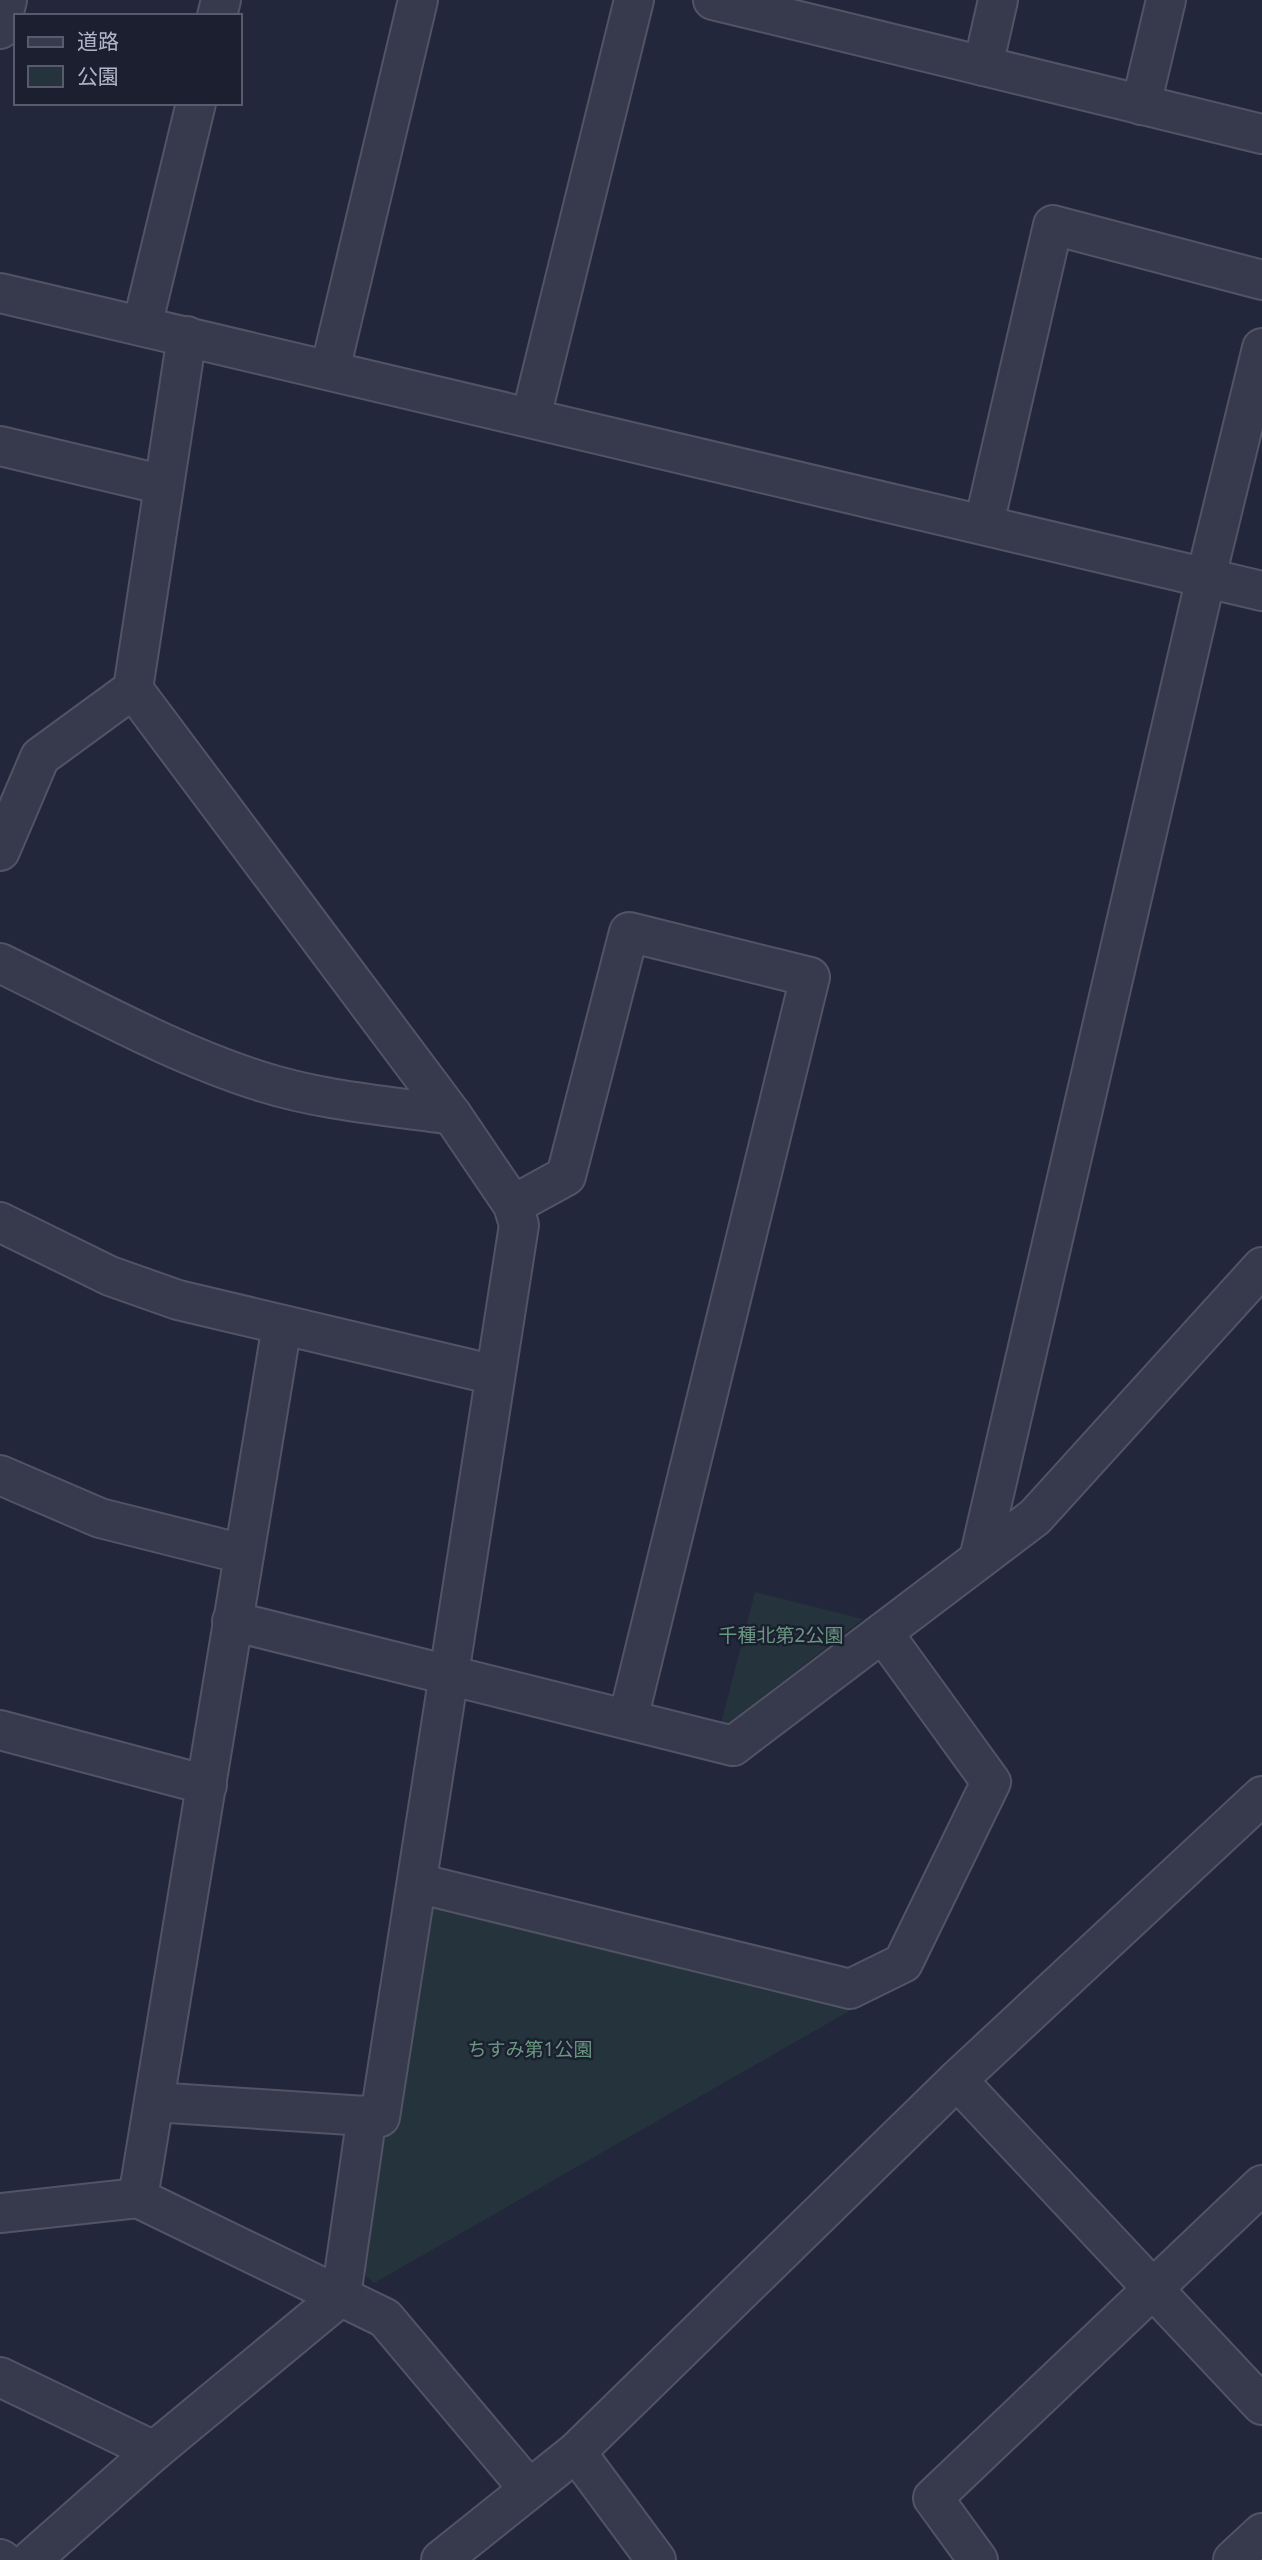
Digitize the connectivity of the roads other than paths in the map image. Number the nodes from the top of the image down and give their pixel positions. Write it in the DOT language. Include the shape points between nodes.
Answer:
graph roads {
  1 [pos="7,0"];
  2 [pos="418,0"];
  3 [pos="634,0"];
  4 [pos="713,0"];
  5 [pos="998,0"];
  6 [pos="1166,0"];
  7 [pos="822,13"];
  8 [pos="0,29"];
  9 [pos="983,66"];
  10 [pos="196,105"];
  11 [pos="1141,105"];
  12 [pos="1262,134"];
  13 [pos="1262,280"];
  14 [pos="0,293"];
  15 [pos="142,326"];
  16 [pos="187,336"];
  17 [pos="1262,348"];
  18 [pos="330,370"];
  19 [pos="531,417"];
  20 [pos="0,446"];
  21 [pos="164,485"];
  22 [pos="984,524"];
  23 [pos="1206,577"];
  24 [pos="1262,591"];
  25 [pos="133,689"];
  26 [pos="0,851"];
  27 [pos="0,963"];
  28 [pos="452,1115"];
  29 [pos="513,1205"];
  30 [pos="0,1222"];
  31 [pos="1262,1267"];
  32 [pos="282,1325"];
  33 [pos="495,1375"];
  34 [pos="0,1475"];
  35 [pos="243,1554"];
  36 [pos="979,1559"];
  37 [pos="232,1621"];
  38 [pos="883,1633"];
  39 [pos="449,1676"];
  40 [pos="628,1719"];
  41 [pos="0,1730"];
  42 [pos="207,1785"];
  43 [pos="1262,1796"];
  44 [pos="417,1883"];
  45 [pos="957,2080"];
  46 [pos="154,2102"];
  47 [pos="367,2116"];
  48 [pos="1262,2185"];
  49 [pos="138,2198"];
  50 [pos="0,2213"];
  51 [pos="1152,2290"];
  52 [pos="341,2296"];
  53 [pos="0,2377"];
  54 [pos="1262,2404"];
  55 [pos="154,2451"];
  56 [pos="576,2452"];
  57 [pos="529,2489"];
  58 [pos="1262,2533"];
  59 [pos="31,2560"];
  60 [pos="440,2560"];
  61 [pos="656,2560"];
  62 [pos="978,2560"];
  63 [pos="1233,2560"];
  1 -- 8 [label="street"];
  2 -- 18 [label="street"];
  3 -- 19 [label="street"];
  4 -- 7 [label="street"];
  5 -- 9 [label="street"];
  6 -- 11 [label="street"];
  7 -- 9 [label="street"];
  9 -- 11 [label="street"];
  10 -- 15 [label="street"];
  11 -- 12 [label="street"];
  13 -- 22 [label="street" via="1053,225"];
  14 -- 15 [label="street"];
  15 -- 16 [label="street"];
  16 -- 18 [label="street"];
  16 -- 21 [label="street"];
  17 -- 23 [label="street"];
  18 -- 19 [label="street"];
  19 -- 22 [label="street"];
  20 -- 21 [label="street"];
  21 -- 25 [label="street"];
  22 -- 23 [label="street"];
  23 -- 24 [label="street"];
  23 -- 36 [label="street"];
  25 -- 26 [label="street" via="40,757"];
  25 -- 28 [label="street"];
  27 -- 28 [label="street" via="255,1080"];
  28 -- 29 [label="street"];
  29 -- 33 [label="street" via="519,1225"];
  29 -- 40 [label="street" via="566,1176 629,932 810,977"];
  30 -- 32 [label="street" via="110,1276 178,1300"];
  31 -- 36 [label="street" via="1035,1517"];
  32 -- 33 [label="street"];
  32 -- 35 [label="street"];
  33 -- 39 [label="street"];
  34 -- 35 [label="street" via="100,1518"];
  35 -- 37 [label="street"];
  36 -- 38 [label="street"];
  37 -- 39 [label="street"];
  37 -- 42 [label="street"];
  38 -- 40 [label="street" via="733,1746"];
  38 -- 44 [label="street" via="991,1782 903,1963 850,1989"];
  39 -- 40 [label="street"];
  39 -- 44 [label="street"];
  41 -- 42 [label="street"];
  42 -- 46 [label="street"];
  43 -- 45 [label="street"];
  44 -- 47 [label="street" via="380,2116"];
  45 -- 51 [label="street"];
  45 -- 56 [label="street"];
  46 -- 47 [label="street"];
  46 -- 49 [label="street"];
  47 -- 52 [label="street"];
  48 -- 51 [label="street"];
  49 -- 50 [label="street"];
  49 -- 52 [label="street"];
  51 -- 54 [label="street"];
  51 -- 62 [label="street" via="933,2498"];
  52 -- 55 [label="street"];
  52 -- 57 [label="street" via="385,2318"];
  53 -- 55 [label="street"];
  55 -- 59 [label="street"];
  56 -- 57 [label="street"];
  56 -- 61 [label="street"];
  57 -- 60 [label="street"];
  58 -- 63 [label="street"];
}
